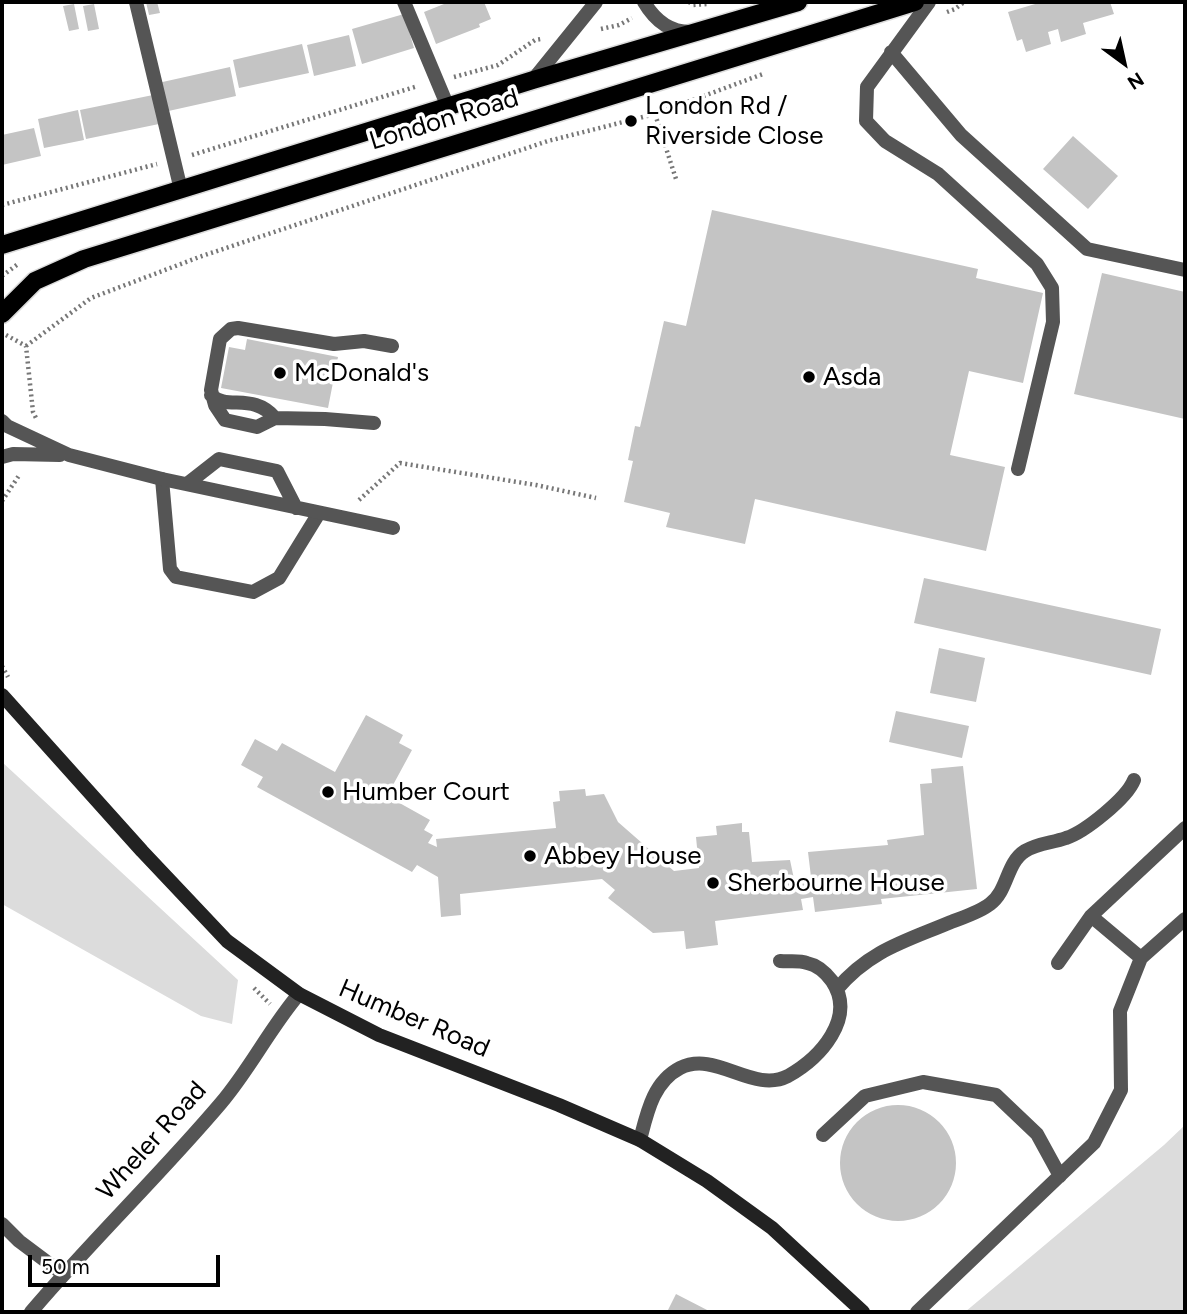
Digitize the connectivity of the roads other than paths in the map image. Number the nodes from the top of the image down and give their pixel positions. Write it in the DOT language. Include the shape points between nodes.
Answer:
graph roads {
  1 [pos="136,2"];
  2 [pos="404,2"];
  3 [pos="596,2"];
  4 [pos="798,2"];
  5 [pos="915,2"];
  6 [pos="929,2"];
  7 [pos="646,5"];
  8 [pos="698,32"];
  9 [pos="891,52"];
  10 [pos="533,80"];
  11 [pos="448,107"];
  12 [pos="181,190"];
  13 [pos="2,245"];
  14 [pos="1185,270"];
  15 [pos="2,314"];
  16 [pos="392,346"];
  17 [pos="211,395"];
  18 [pos="275,418"];
  19 [pos="2,421"];
  20 [pos="373,423"];
  21 [pos="37,448"];
  22 [pos="2,457"];
  23 [pos="1018,469"];
  24 [pos="162,479"];
  25 [pos="187,484"];
  26 [pos="296,508"];
  27 [pos="319,513"];
  28 [pos="393,528"];
  29 [pos="7,690"];
  30 [pos="1134,780"];
  31 [pos="1185,828"];
  32 [pos="1091,916"];
  33 [pos="1185,919"];
  34 [pos="1141,958"];
  35 [pos="780,961"];
  36 [pos="1058,963"];
  37 [pos="837,989"];
  38 [pos="299,994"];
  39 [pos="823,1135"];
  40 [pos="640,1140"];
  41 [pos="1060,1176"];
  42 [pos="2,1224"];
  43 [pos="63,1273"];
  44 [pos="31,1312"];
  45 [pos="863,1312"];
  46 [pos="916,1312"];
  1 -- 12 [label="street"];
  2 -- 11 [label="street"];
  3 -- 10 [label="street"];
  4 -- 8 [label="main road, London Road"];
  5 -- 15 [label="main road, London Road" via="84,259 35,281"];
  6 -- 9 [label="street"];
  7 -- 8 [label="street" via="664,25"];
  8 -- 10 [label="main road, London Road"];
  9 -- 14 [label="street" via="961,135 1087,248"];
  9 -- 23 [label="street" via="867,87 866,121 885,141 938,174 1037,264 1052,288 1053,322"];
  10 -- 11 [label="main road, London Road"];
  11 -- 12 [label="main road, London Road"];
  12 -- 13 [label="main road, London Road"];
  16 -- 17 [label="street" via="364,341 334,344 231,329 220,339"];
  17 -- 18 [label="street" via="217,401 266,407"];
  17 -- 18 [label="street" via="225,420 257,427"];
  18 -- 20 [label="street"];
  19 -- 21 [label="street"];
  21 -- 22 [label="street"];
  21 -- 24 [label="street"];
  24 -- 25 [label="street"];
  24 -- 27 [label="street" via="170,569 176,577 253,592 279,578"];
  25 -- 26 [label="street"];
  25 -- 26 [label="street" via="219,459 277,471"];
  26 -- 27 [label="street"];
  27 -- 28 [label="street"];
  29 -- 38 [label="main road, Humber Road" via="142,851 227,941"];
  30 -- 37 [label="street" via="1120,801 1078,832 1021,853 988,906 882,951 862,963"];
  31 -- 32 [label="street"];
  32 -- 34 [label="street"];
  32 -- 36 [label="street"];
  33 -- 34 [label="street"];
  34 -- 41 [label="street" via="1120,1010 1121,1090 1094,1143"];
  35 -- 37 [label="street" via="818,967"];
  37 -- 40 [label="street" via="841,1002 834,1033 803,1066 772,1081 691,1064 669,1075 657,1089"];
  38 -- 40 [label="main road, Humber Road" via="379,1035"];
  38 -- 43 [label="street, Wheler Road" via="224,1100"];
  39 -- 41 [label="street" via="865,1096 923,1082 996,1095 1037,1134"];
  40 -- 45 [label="main road, Humber Road" via="772,1228"];
  41 -- 46 [label="street"];
  42 -- 43 [label="street"];
  43 -- 44 [label="street, Wheler Road"];
}
